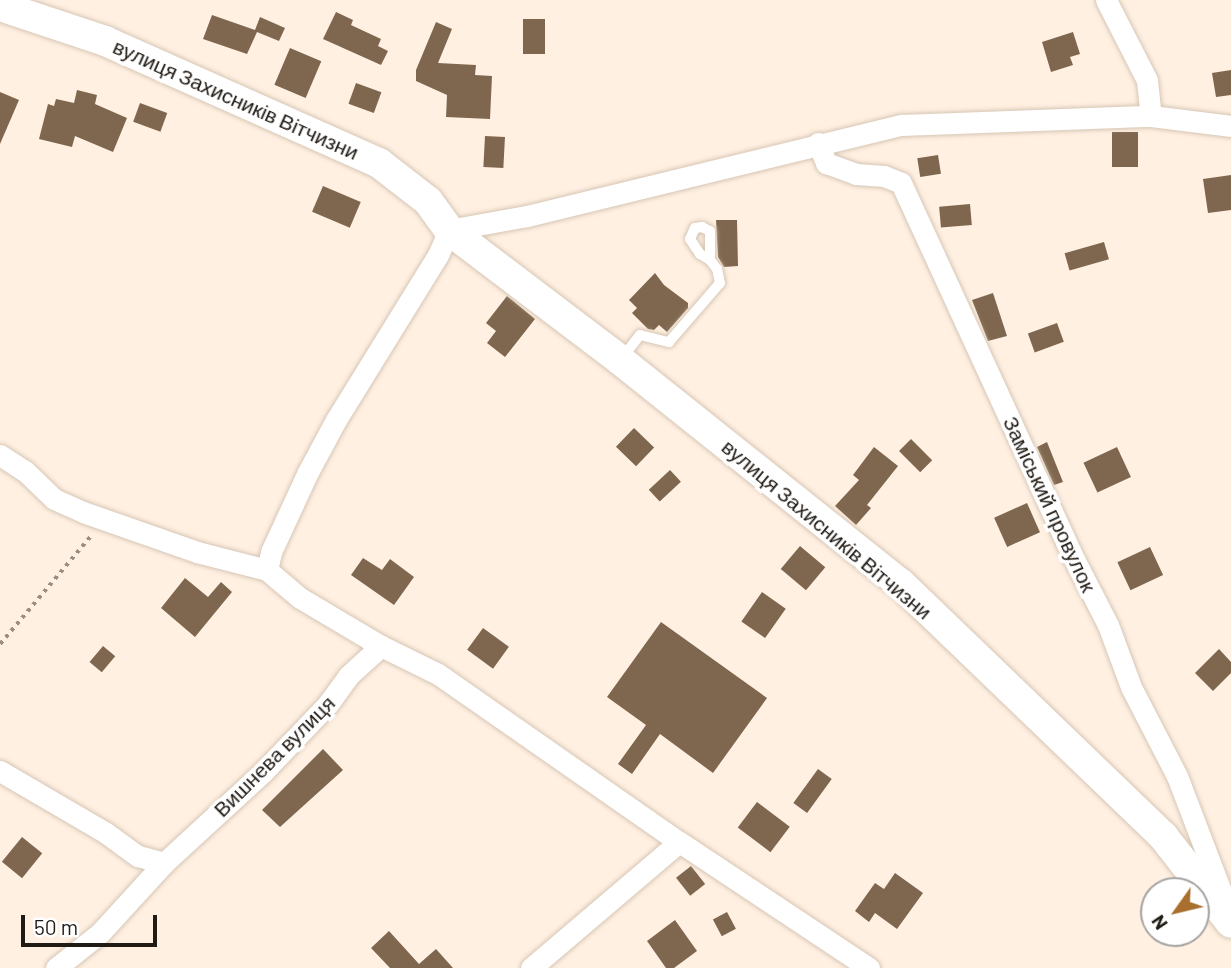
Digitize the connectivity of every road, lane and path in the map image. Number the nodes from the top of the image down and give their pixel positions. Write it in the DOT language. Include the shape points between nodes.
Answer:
graph roads {
  1 [pos="1106,0"];
  2 [pos="0,6"];
  3 [pos="33,7"];
  4 [pos="1151,117"];
  5 [pos="1231,126"];
  6 [pos="818,143"];
  7 [pos="449,230"];
  8 [pos="710,260"];
  9 [pos="620,360"];
  10 [pos="0,455"];
  11 [pos="105,519"];
  12 [pos="267,570"];
  13 [pos="0,644"];
  14 [pos="381,646"];
  15 [pos="0,771"];
  16 [pos="679,842"];
  17 [pos="164,863"];
  18 [pos="1231,921"];
  19 [pos="57,968"];
  20 [pos="531,968"];
  21 [pos="869,968"];
  1 -- 4 [label="street" via="1147,80"];
  2 -- 3 [label="street, вулиця Захисників Вітчизни"];
  3 -- 7 [label="street, вулиця Захисників Вітчизни" via="379,163 428,201"];
  4 -- 5 [label="street"];
  4 -- 6 [label="street" via="901,125"];
  6 -- 7 [label="street" via="527,216"];
  6 -- 18 [label="street, Заміський провулок" via="826,163 901,183 1108,625 1130,687 1177,776"];
  7 -- 9 [label="street, вулиця Захисників Вітчизни"];
  7 -- 12 [label="street" via="313,461"];
  8 -- 9 [label="lane" via="720,283 669,342 640,334"];
  9 -- 18 [label="street, вулиця Захисників Вітчизни" via="901,584 1163,836"];
  10 -- 11 [label="street" via="54,499"];
  11 -- 12 [label="street" via="197,552"];
  11 -- 13 [label="path"];
  12 -- 14 [label="street" via="300,598"];
  14 -- 16 [label="street" via="438,674"];
  14 -- 17 [label="street, Вишнева вулиця" via="348,676 328,704 263,772"];
  15 -- 17 [label="street" via="106,832 138,856"];
  16 -- 20 [label="street"];
  16 -- 21 [label="street"];
  17 -- 19 [label="street, Вишнева вулиця" via="100,933"];
}
